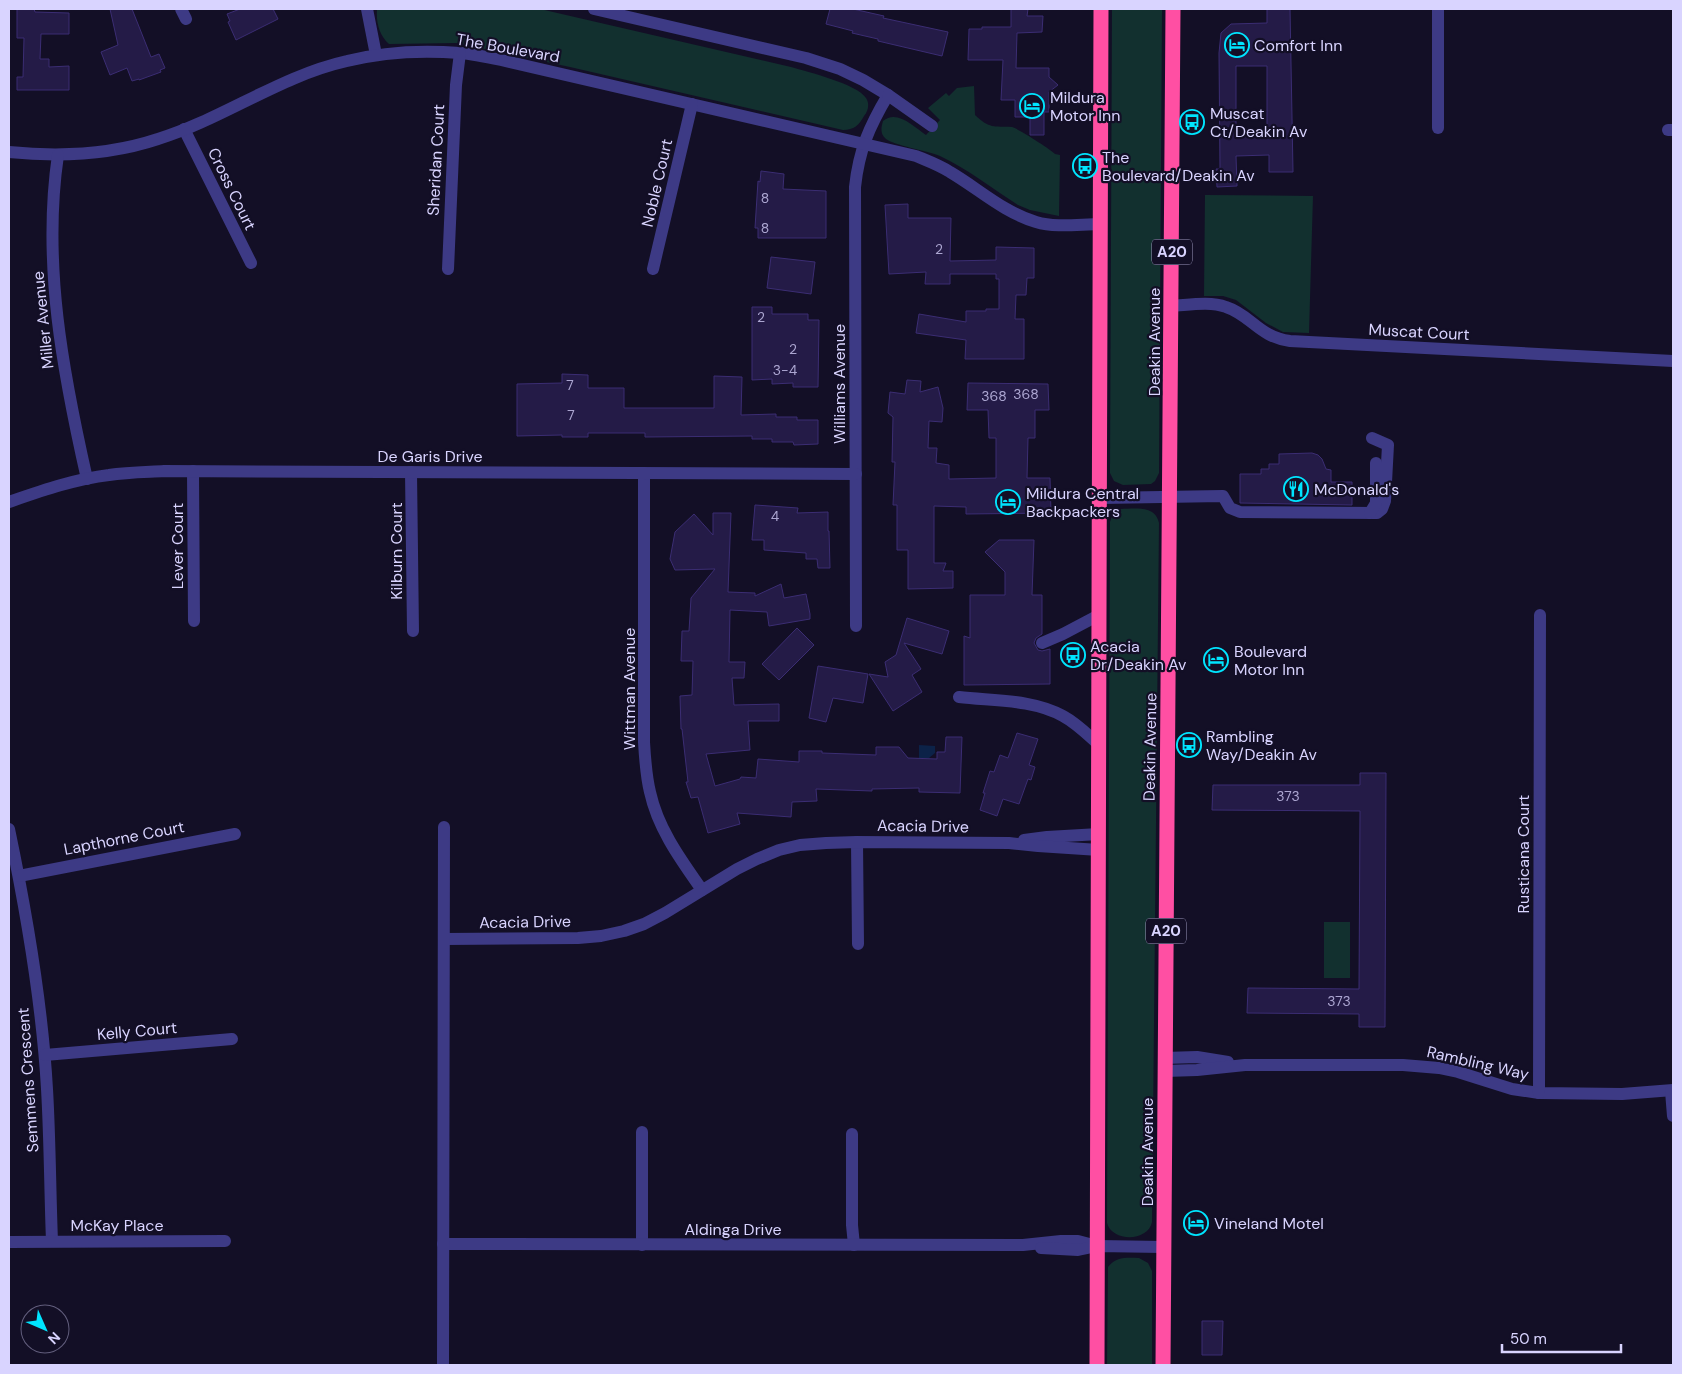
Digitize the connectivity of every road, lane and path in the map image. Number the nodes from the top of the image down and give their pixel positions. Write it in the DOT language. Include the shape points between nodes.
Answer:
graph roads {
  1 [pos="367,9"];
  2 [pos="594,9"];
  3 [pos="1101,9"];
  4 [pos="1173,9"];
  5 [pos="1438,9"];
  6 [pos="460,53"];
  7 [pos="376,55"];
  8 [pos="888,95"];
  9 [pos="692,104"];
  10 [pos="932,126"];
  11 [pos="1438,128"];
  12 [pos="184,129"];
  13 [pos="863,144"];
  14 [pos="9,152"];
  15 [pos="58,155"];
  16 [pos="1101,224"];
  17 [pos="250,263"];
  18 [pos="448,269"];
  19 [pos="653,269"];
  20 [pos="1172,306"];
  21 [pos="1673,361"];
  22 [pos="1372,438"];
  23 [pos="1376,463"];
  24 [pos="193,472"];
  25 [pos="411,472"];
  26 [pos="644,472"];
  27 [pos="856,474"];
  28 [pos="87,479"];
  29 [pos="1170,496"];
  30 [pos="1100,498"];
  31 [pos="9,502"];
  32 [pos="1370,513"];
  33 [pos="1099,615"];
  34 [pos="1540,615"];
  35 [pos="194,621"];
  36 [pos="856,626"];
  37 [pos="413,631"];
  38 [pos="1042,643"];
  39 [pos="959,698"];
  40 [pos="1097,743"];
  41 [pos="444,827"];
  42 [pos="9,829"];
  43 [pos="235,834"];
  44 [pos="1099,834"];
  45 [pos="857,842"];
  46 [pos="1009,843"];
  47 [pos="1099,850"];
  48 [pos="19,876"];
  49 [pos="702,890"];
  50 [pos="445,939"];
  51 [pos="858,944"];
  52 [pos="232,1039"];
  53 [pos="45,1055"];
  54 [pos="1165,1064"];
  55 [pos="1672,1090"];
  56 [pos="1539,1093"];
  57 [pos="1673,1116"];
  58 [pos="642,1132"];
  59 [pos="852,1134"];
  60 [pos="52,1241"];
  61 [pos="225,1241"];
  62 [pos="9,1242"];
  63 [pos="443,1244"];
  64 [pos="642,1245"];
  65 [pos="854,1245"];
  66 [pos="1097,1246"];
  67 [pos="1163,1247"];
  68 [pos="443,1365"];
  69 [pos="1097,1365"];
  70 [pos="1163,1365"];
  1 -- 7 [label="street"];
  2 -- 8 [label="street" via="806,58 840,69"];
  3 -- 16 [label="highway"];
  4 -- 20 [label="highway, Deakin Avenue / A20"];
  5 -- 11 [label="street"];
  6 -- 7 [label="street, The Boulevard"];
  6 -- 9 [label="street, The Boulevard"];
  6 -- 18 [label="street, Sheridan Court"];
  7 -- 12 [label="street, The Boulevard" via="299,76"];
  8 -- 10 [label="street"];
  8 -- 13 [label="street"];
  9 -- 13 [label="street, The Boulevard"];
  9 -- 19 [label="street, Noble Court"];
  12 -- 15 [label="street, The Boulevard" via="158,140 123,148"];
  12 -- 17 [label="street, Cross Court"];
  13 -- 16 [label="street, The Boulevard" via="916,156 938,165 1004,208 1037,222"];
  13 -- 27 [label="street, Williams Avenue" via="855,187"];
  14 -- 15 [label="street, The Boulevard"];
  15 -- 28 [label="street, Miller Avenue" via="53,187 58,320"];
  16 -- 30 [label="highway"];
  20 -- 21 [label="street, Muscat Court" via="1224,306 1272,337 1290,341"];
  20 -- 29 [label="highway, Deakin Avenue / A20"];
  22 -- 32 [label="street" via="1388,445 1388,449 1385,502 1377,513"];
  23 -- 32 [label="street" via="1376,503"];
  24 -- 25 [label="street, De Garis Drive"];
  24 -- 28 [label="street, De Garis Drive" via="137,472"];
  24 -- 35 [label="street, Lever Court"];
  25 -- 26 [label="street, De Garis Drive"];
  25 -- 37 [label="street, Kilburn Court"];
  26 -- 27 [label="street, De Garis Drive"];
  26 -- 49 [label="street, Wittman Avenue" via="646,769 650,793 666,834"];
  27 -- 36 [label="street, Williams Avenue"];
  28 -- 31 [label="street, De Garis Drive"];
  29 -- 30 [label="street"];
  29 -- 32 [label="street" via="1223,496 1230,508 1240,512"];
  29 -- 54 [label="highway, Deakin Avenue / A20"];
  30 -- 33 [label="highway"];
  33 -- 38 [label="street"];
  33 -- 40 [label="highway"];
  34 -- 56 [label="street, Rusticana Court"];
  39 -- 40 [label="street" via="1020,703 1050,710 1076,724"];
  40 -- 44 [label="highway"];
  41 -- 50 [label="street"];
  42 -- 48 [label="street, Semmens Crescent"];
  43 -- 48 [label="street, Lapthorne Court"];
  44 -- 46 [label="street, Acacia Drive"];
  44 -- 47 [label="highway"];
  45 -- 46 [label="street, Acacia Drive"];
  45 -- 49 [label="street, Acacia Drive" via="809,844 779,850 737,869"];
  45 -- 51 [label="street"];
  46 -- 47 [label="street, Acacia Drive"];
  47 -- 66 [label="highway"];
  48 -- 53 [label="street, Semmens Crescent"];
  49 -- 50 [label="street, Acacia Drive" via="644,924 601,936"];
  50 -- 63 [label="street"];
  52 -- 53 [label="street, Kelly Court"];
  53 -- 60 [label="street, Semmens Crescent"];
  54 -- 56 [label="street, Rambling Way" via="1197,1057 1245,1065 1421,1066"];
  54 -- 67 [label="highway, Deakin Avenue / A20"];
  55 -- 56 [label="street, Rambling Way" via="1622,1094"];
  55 -- 57 [label="street"];
  58 -- 64 [label="street"];
  59 -- 65 [label="street"];
  60 -- 61 [label="street, McKay Place"];
  60 -- 62 [label="street, McKay Place"];
  63 -- 64 [label="street, Aldinga Drive"];
  63 -- 68 [label="street"];
  64 -- 65 [label="street, Aldinga Drive"];
  65 -- 66 [label="street, Aldinga Drive" via="1023,1245 1061,1250"];
  66 -- 67 [label="street, Aldinga Drive"];
  66 -- 69 [label="highway"];
  67 -- 70 [label="highway, Deakin Avenue / A20"];
}
